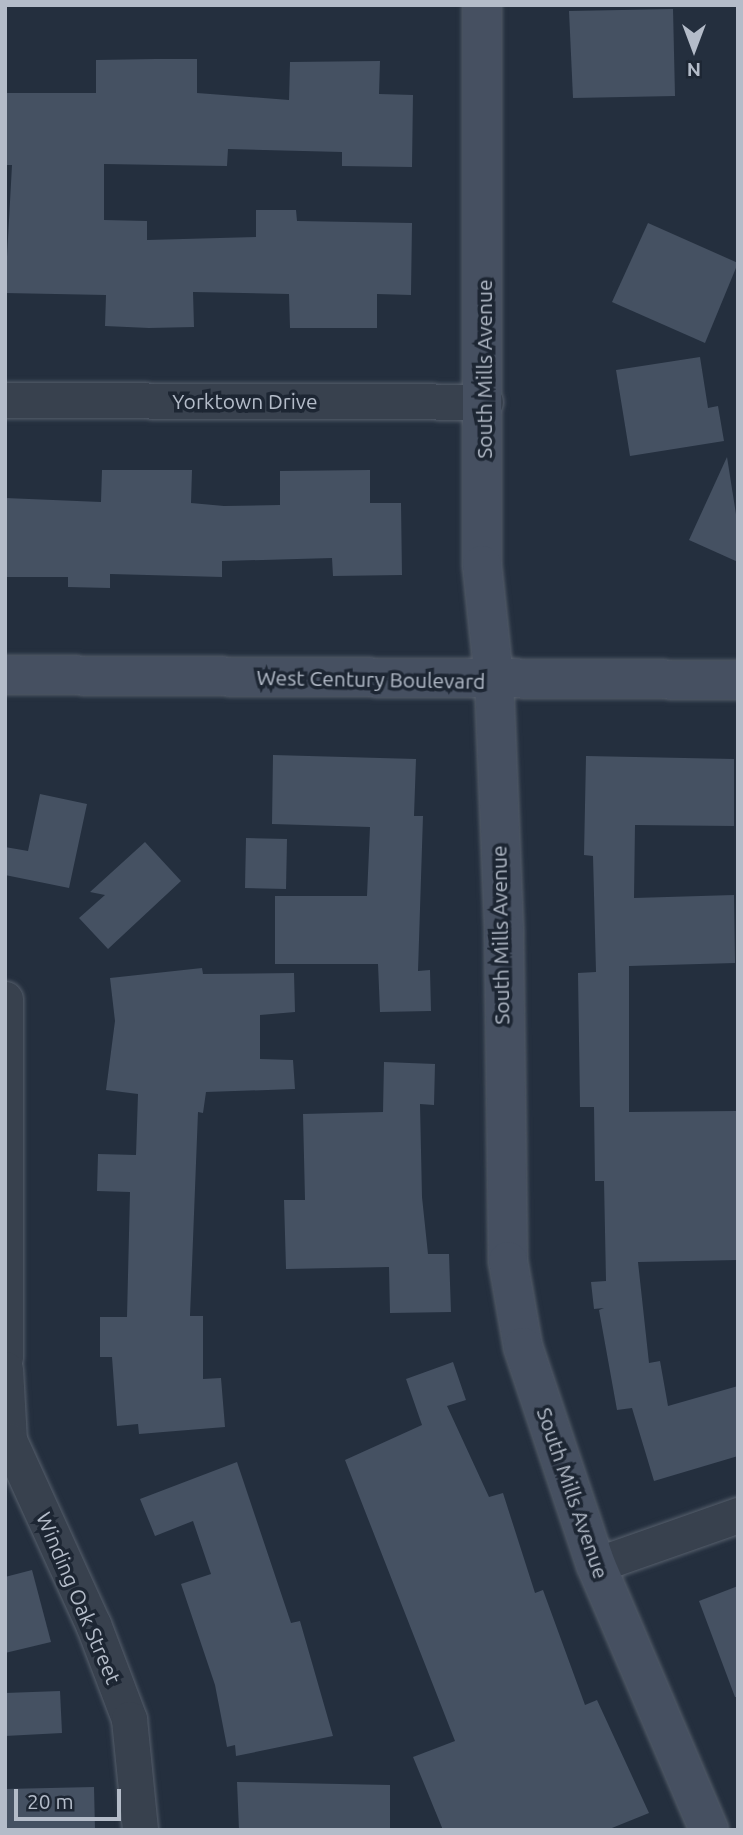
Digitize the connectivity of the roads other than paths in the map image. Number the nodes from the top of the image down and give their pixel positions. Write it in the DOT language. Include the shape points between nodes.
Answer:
graph roads {
  1 [pos="482,5"];
  2 [pos="5,400"];
  3 [pos="485,402"];
  4 [pos="5,675"];
  5 [pos="494,680"];
  6 [pos="738,680"];
  7 [pos="5,999"];
  8 [pos="5,1357"];
  9 [pos="5,1369"];
  10 [pos="7,1441"];
  11 [pos="738,1515"];
  12 [pos="596,1565"];
  13 [pos="140,1830"];
  14 [pos="709,1830"];
  1 -- 3 [label="street, South Mills Avenue"];
  2 -- 3 [label="street, Yorktown Drive"];
  3 -- 5 [label="street, South Mills Avenue" via="482,565"];
  4 -- 5 [label="street, West Century Boulevard"];
  5 -- 6 [label="street, West Century Boulevard"];
  5 -- 12 [label="street, South Mills Avenue" via="508,1261 523,1347"];
  7 -- 8 [label="street"];
  9 -- 10 [label="street, Winding Oak Street"];
  10 -- 13 [label="street, Winding Oak Street" via="93,1624 129,1719"];
  11 -- 12 [label="street"];
  12 -- 14 [label="street, South Mills Avenue"];
}
